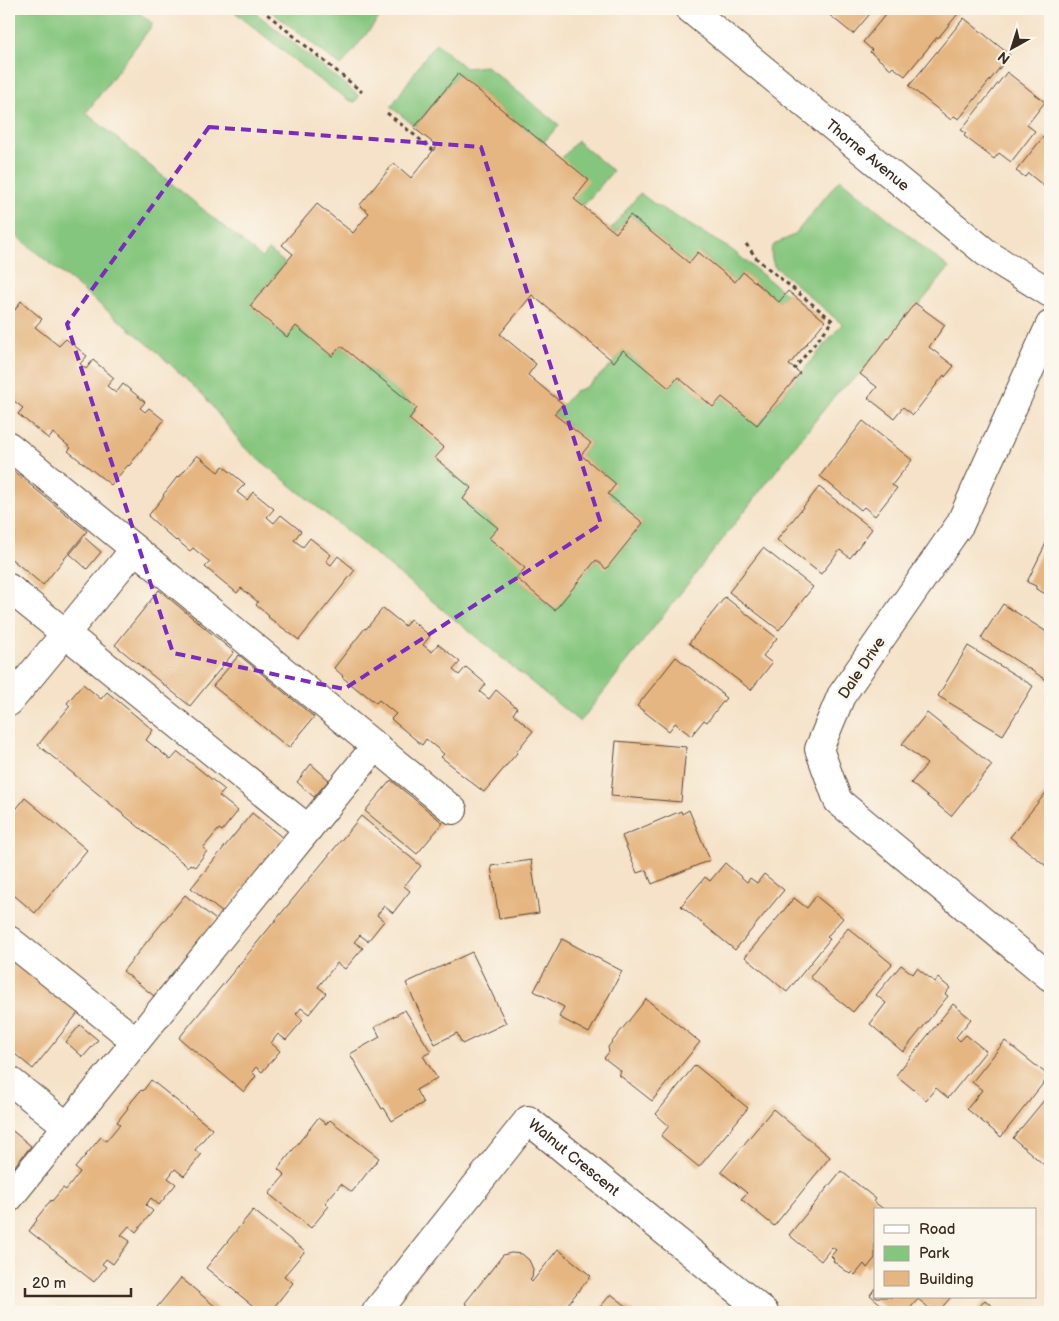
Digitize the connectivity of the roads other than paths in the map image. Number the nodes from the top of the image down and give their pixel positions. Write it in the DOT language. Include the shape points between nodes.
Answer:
graph roads {
  1 [pos="690,9"];
  2 [pos="1050,293"];
  3 [pos="1050,325"];
  4 [pos="9,446"];
  5 [pos="135,549"];
  6 [pos="9,588"];
  7 [pos="65,634"];
  8 [pos="9,702"];
  9 [pos="376,746"];
  10 [pos="453,810"];
  11 [pos="308,830"];
  12 [pos="9,940"];
  13 [pos="1050,977"];
  14 [pos="136,1041"];
  15 [pos="9,1080"];
  16 [pos="67,1126"];
  17 [pos="9,1198"];
  18 [pos="376,1312"];
  19 [pos="764,1312"];
  1 -- 2 [label="street, Thorne Avenue" via="989,256"];
  3 -- 13 [label="street, Dale Drive" via="960,524 841,696 819,749 838,801"];
  4 -- 5 [label="street"];
  5 -- 7 [label="street"];
  5 -- 9 [label="street"];
  6 -- 7 [label="street"];
  7 -- 8 [label="street"];
  7 -- 11 [label="street"];
  9 -- 10 [label="street"];
  9 -- 11 [label="street"];
  11 -- 14 [label="street"];
  12 -- 14 [label="street"];
  14 -- 16 [label="street"];
  15 -- 16 [label="street"];
  16 -- 17 [label="street"];
  18 -- 19 [label="street, Walnut Crescent" via="528,1120"];
}
